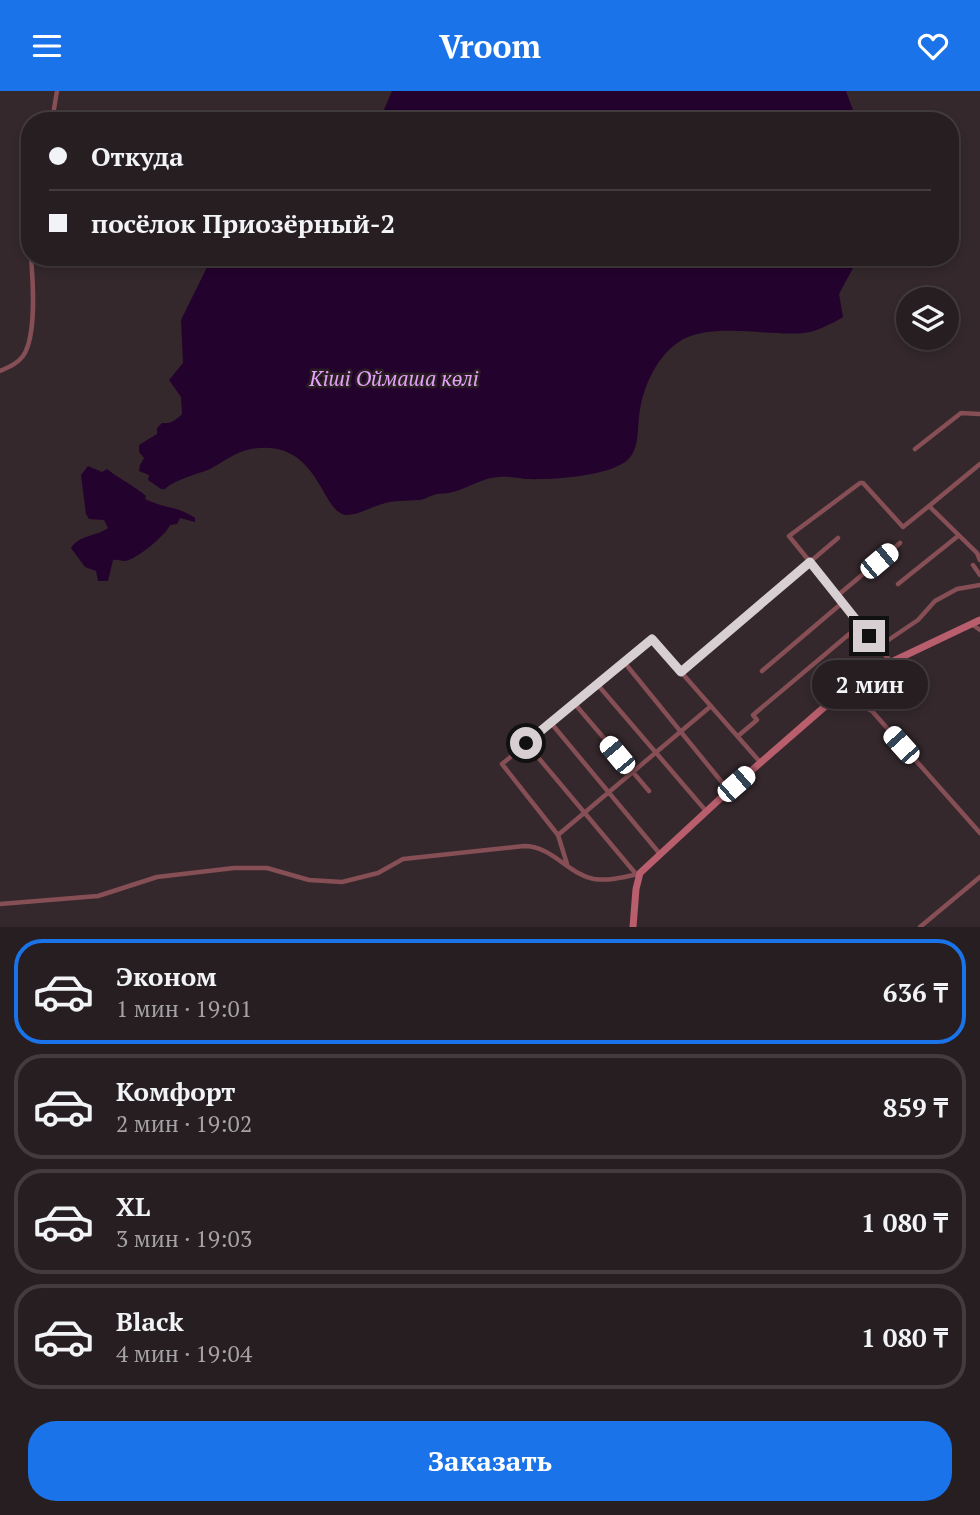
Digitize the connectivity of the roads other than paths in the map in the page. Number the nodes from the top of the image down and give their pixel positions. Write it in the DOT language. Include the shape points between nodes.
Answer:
graph roads {
  1 [pos="57,91"];
  2 [pos="54,112"];
  3 [pos="31,266"];
  4 [pos="0,371"];
  5 [pos="980,414"];
  6 [pos="915,449"];
  7 [pos="980,464"];
  8 [pos="929,506"];
  9 [pos="958,535"];
  10 [pos="838,538"];
  11 [pos="900,543"];
  12 [pos="978,552"];
  13 [pos="980,559"];
  14 [pos="810,562"];
  15 [pos="973,565"];
  16 [pos="980,575"];
  17 [pos="898,584"];
  18 [pos="980,585"];
  19 [pos="837,596"];
  20 [pos="842,603"];
  21 [pos="976,622"];
  22 [pos="860,625"];
  23 [pos="980,630"];
  24 [pos="878,647"];
  25 [pos="624,662"];
  26 [pos="891,662"];
  27 [pos="762,671"];
  28 [pos="681,672"];
  29 [pos="597,684"];
  30 [pos="574,703"];
  31 [pos="829,703"];
  32 [pos="710,706"];
  33 [pos="551,723"];
  34 [pos="680,730"];
  35 [pos="738,736"];
  36 [pos="526,743"];
  37 [pos="656,752"];
  38 [pos="761,763"];
  39 [pos="632,772"];
  40 [pos="649,791"];
  41 [pos="729,791"];
  42 [pos="609,792"];
  43 [pos="585,812"];
  44 [pos="707,812"];
  45 [pos="980,833"];
  46 [pos="558,835"];
  47 [pos="661,855"];
  48 [pos="567,864"];
  49 [pos="638,874"];
  50 [pos="980,877"];
  51 [pos="0,904"];
  52 [pos="633,927"];
  53 [pos="920,927"];
  1 -- 2 [label="street"];
  3 -- 4 [label="street" via="26,349 15,364"];
  5 -- 6 [label="street" via="961,413"];
  7 -- 8 [label="street"];
  8 -- 9 [label="street"];
  8 -- 14 [label="street" via="902,527 860,483 789,536"];
  9 -- 12 [label="street"];
  9 -- 17 [label="street"];
  10 -- 14 [label="street"];
  11 -- 19 [label="street"];
  12 -- 13 [label="street"];
  14 -- 19 [label="street"];
  14 -- 28 [label="street"];
  15 -- 16 [label="street"];
  18 -- 24 [label="street" via="957,589 934,601 918,621"];
  19 -- 20 [label="street"];
  20 -- 22 [label="street"];
  20 -- 27 [label="street"];
  21 -- 23 [label="street"];
  21 -- 26 [label="street"];
  22 -- 24 [label="street"];
  22 -- 35 [label="street" via="753,715 757,720"];
  24 -- 26 [label="street"];
  25 -- 28 [label="street" via="652,639"];
  25 -- 29 [label="street"];
  25 -- 34 [label="street"];
  26 -- 31 [label="street"];
  28 -- 32 [label="street"];
  29 -- 30 [label="street"];
  29 -- 37 [label="street"];
  30 -- 33 [label="street"];
  30 -- 39 [label="street"];
  31 -- 38 [label="street"];
  31 -- 45 [label="street" via="872,711"];
  32 -- 34 [label="street"];
  32 -- 35 [label="street"];
  33 -- 36 [label="street"];
  33 -- 42 [label="street"];
  34 -- 37 [label="street"];
  34 -- 41 [label="street"];
  35 -- 38 [label="street"];
  36 -- 43 [label="street"];
  36 -- 46 [label="street" via="502,764"];
  37 -- 39 [label="street"];
  37 -- 44 [label="street"];
  38 -- 41 [label="street"];
  39 -- 40 [label="street"];
  39 -- 42 [label="street"];
  41 -- 44 [label="street"];
  42 -- 43 [label="street"];
  42 -- 47 [label="street"];
  43 -- 46 [label="street"];
  43 -- 49 [label="street"];
  44 -- 47 [label="street"];
  46 -- 48 [label="street"];
  47 -- 49 [label="street"];
  48 -- 49 [label="street" via="596,879"];
  48 -- 51 [label="street" via="540,848 524,846 403,859 378,873 342,882 309,880 267,868 234,868 158,877 98,896"];
  49 -- 52 [label="street"];
  50 -- 53 [label="street"];
}
